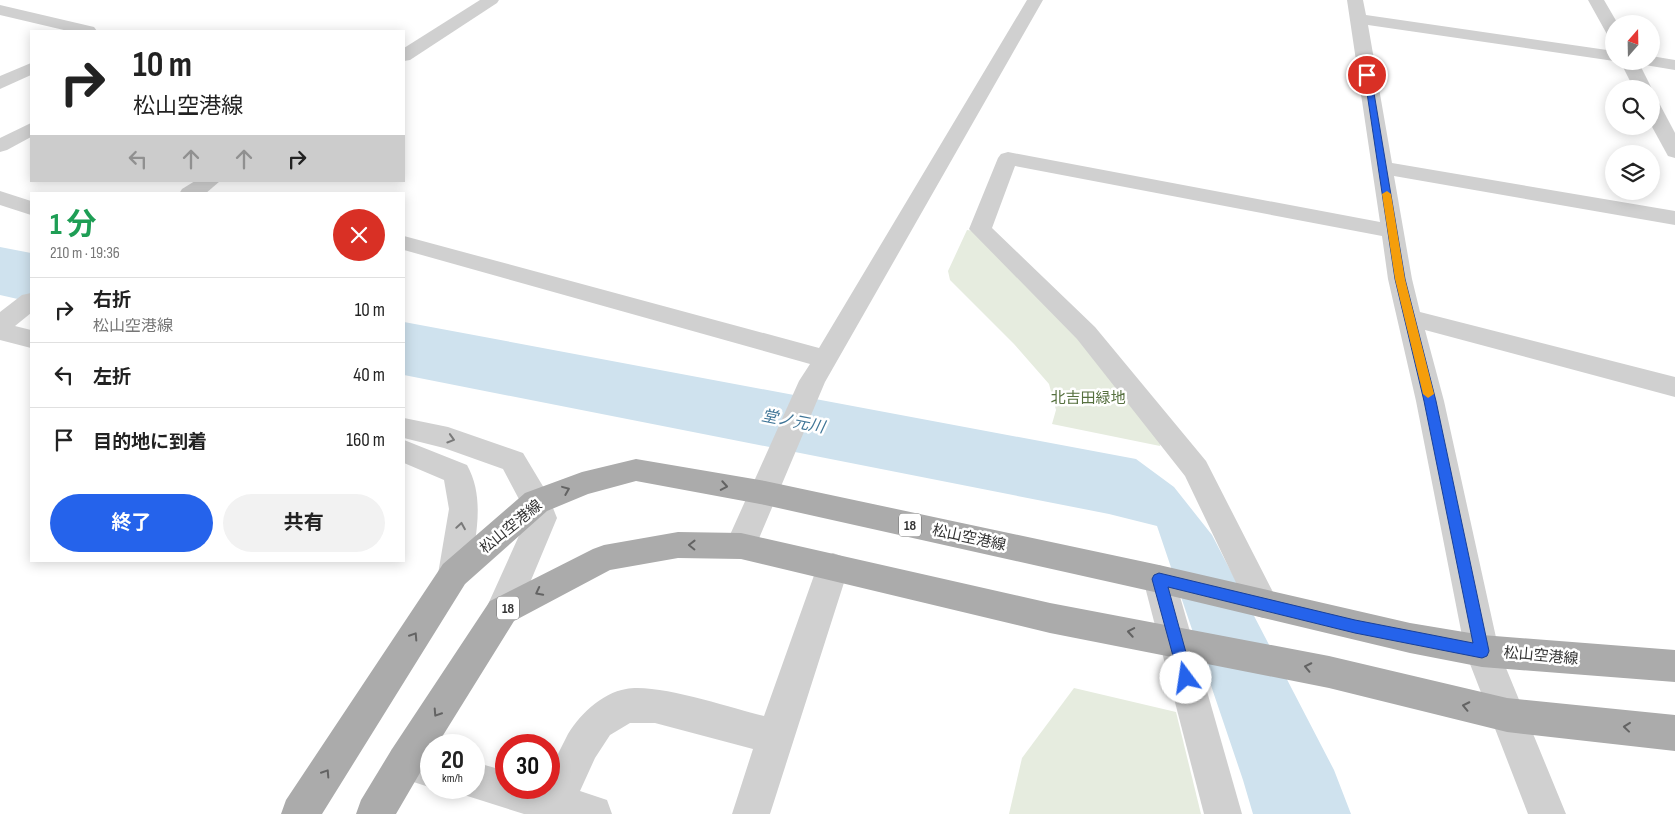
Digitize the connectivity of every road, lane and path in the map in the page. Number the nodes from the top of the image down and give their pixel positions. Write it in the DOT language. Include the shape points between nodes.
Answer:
graph roads {
  1 [pos="491,0"];
  2 [pos="1035,0"];
  3 [pos="1355,0"];
  4 [pos="1596,0"];
  5 [pos="0,10"];
  6 [pos="1605,16"];
  7 [pos="1358,19"];
  8 [pos="84,30"];
  9 [pos="405,55"];
  10 [pos="1605,55"];
  11 [pos="1660,62"];
  12 [pos="1675,65"];
  13 [pos="30,68"];
  14 [pos="0,83"];
  15 [pos="1660,123"];
  16 [pos="30,130"];
  17 [pos="0,146"];
  18 [pos="1675,152"];
  19 [pos="1383,168"];
  20 [pos="208,182"];
  21 [pos="193,192"];
  22 [pos="0,198"];
  23 [pos="30,208"];
  24 [pos="1675,218"];
  25 [pos="1392,231"];
  26 [pos="405,243"];
  27 [pos="30,303"];
  28 [pos="1409,317"];
  29 [pos="0,325"];
  30 [pos="0,331"];
  31 [pos="30,339"];
  32 [pos="826,359"];
  33 [pos="1675,387"];
  34 [pos="405,428"];
  35 [pos="405,451"];
  36 [pos="765,494"];
  37 [pos="536,502"];
  38 [pos="741,546"];
  39 [pos="833,567"];
  40 [pos="454,574"];
  41 [pos="1159,579"];
  42 [pos="1262,604"];
  43 [pos="502,611"];
  44 [pos="1177,641"];
  45 [pos="1482,651"];
  46 [pos="1675,666"];
  47 [pos="1507,715"];
  48 [pos="1675,733"];
  49 [pos="775,736"];
  50 [pos="418,766"];
  51 [pos="485,785"];
  52 [pos="552,809"];
  53 [pos="300,814"];
  54 [pos="375,814"];
  55 [pos="593,814"];
  56 [pos="751,814"];
  57 [pos="1223,814"];
  58 [pos="1547,814"];
  1 -- 9 [label="street"];
  2 -- 32 [label="street"];
  3 -- 7 [label="street"];
  4 -- 6 [label="street"];
  5 -- 8 [label="street"];
  7 -- 10 [label="street"];
  7 -- 19 [label="street"];
  11 -- 12 [label="street"];
  13 -- 14 [label="street"];
  15 -- 18 [label="street"];
  16 -- 17 [label="street"];
  19 -- 24 [label="street"];
  19 -- 25 [label="street"];
  20 -- 21 [label="street"];
  22 -- 23 [label="street"];
  25 -- 28 [label="street"];
  25 -- 42 [label="street" via="1008,158 980,229 1086,333 1196,468"];
  26 -- 32 [label="street"];
  27 -- 29 [label="street"];
  28 -- 33 [label="street"];
  28 -- 45 [label="street" via="1430,401"];
  30 -- 31 [label="street"];
  32 -- 36 [label="street" via="812,381"];
  34 -- 37 [label="street, one-way" via="448,438 513,461"];
  40 -- 35 [label="street, one-way" via="464,509 457,473"];
  37 -- 36 [label="main road, 松山空港線 / 18, one-way" via="582,484 636,470"];
  36 -- 38 [label="street"];
  36 -- 41 [label="main road, 松山空港線 / 18"];
  37 -- 40 [label="main road, 松山空港線 / 18"];
  37 -- 43 [label="street" via="542,518"];
  38 -- 39 [label="main road, 18"];
  38 -- 43 [label="main road, 18, one-way" via="678,545 604,558"];
  44 -- 39 [label="main road, 18, one-way" via="1050,618"];
  39 -- 49 [label="street"];
  53 -- 40 [label="main road, 松山空港線 / 18, one-way"];
  41 -- 42 [label="main road, 松山空港線 / 18"];
  41 -- 44 [label="street"];
  42 -- 45 [label="main road, 松山空港線 / 18" via="1373,631"];
  43 -- 50 [label="main road, 18, one-way"];
  47 -- 44 [label="main road, 18, one-way" via="1329,672"];
  44 -- 57 [label="street"];
  45 -- 46 [label="main road, 松山空港線 / 18"];
  45 -- 47 [label="street"];
  48 -- 47 [label="main road, 18, one-way"];
  47 -- 58 [label="street"];
  49 -- 52 [label="street" via="655,706 626,706 597,722 582,745"];
  49 -- 56 [label="street"];
  50 -- 54 [label="main road, 18"];
  51 -- 52 [label="street"];
  52 -- 55 [label="street"];
}
